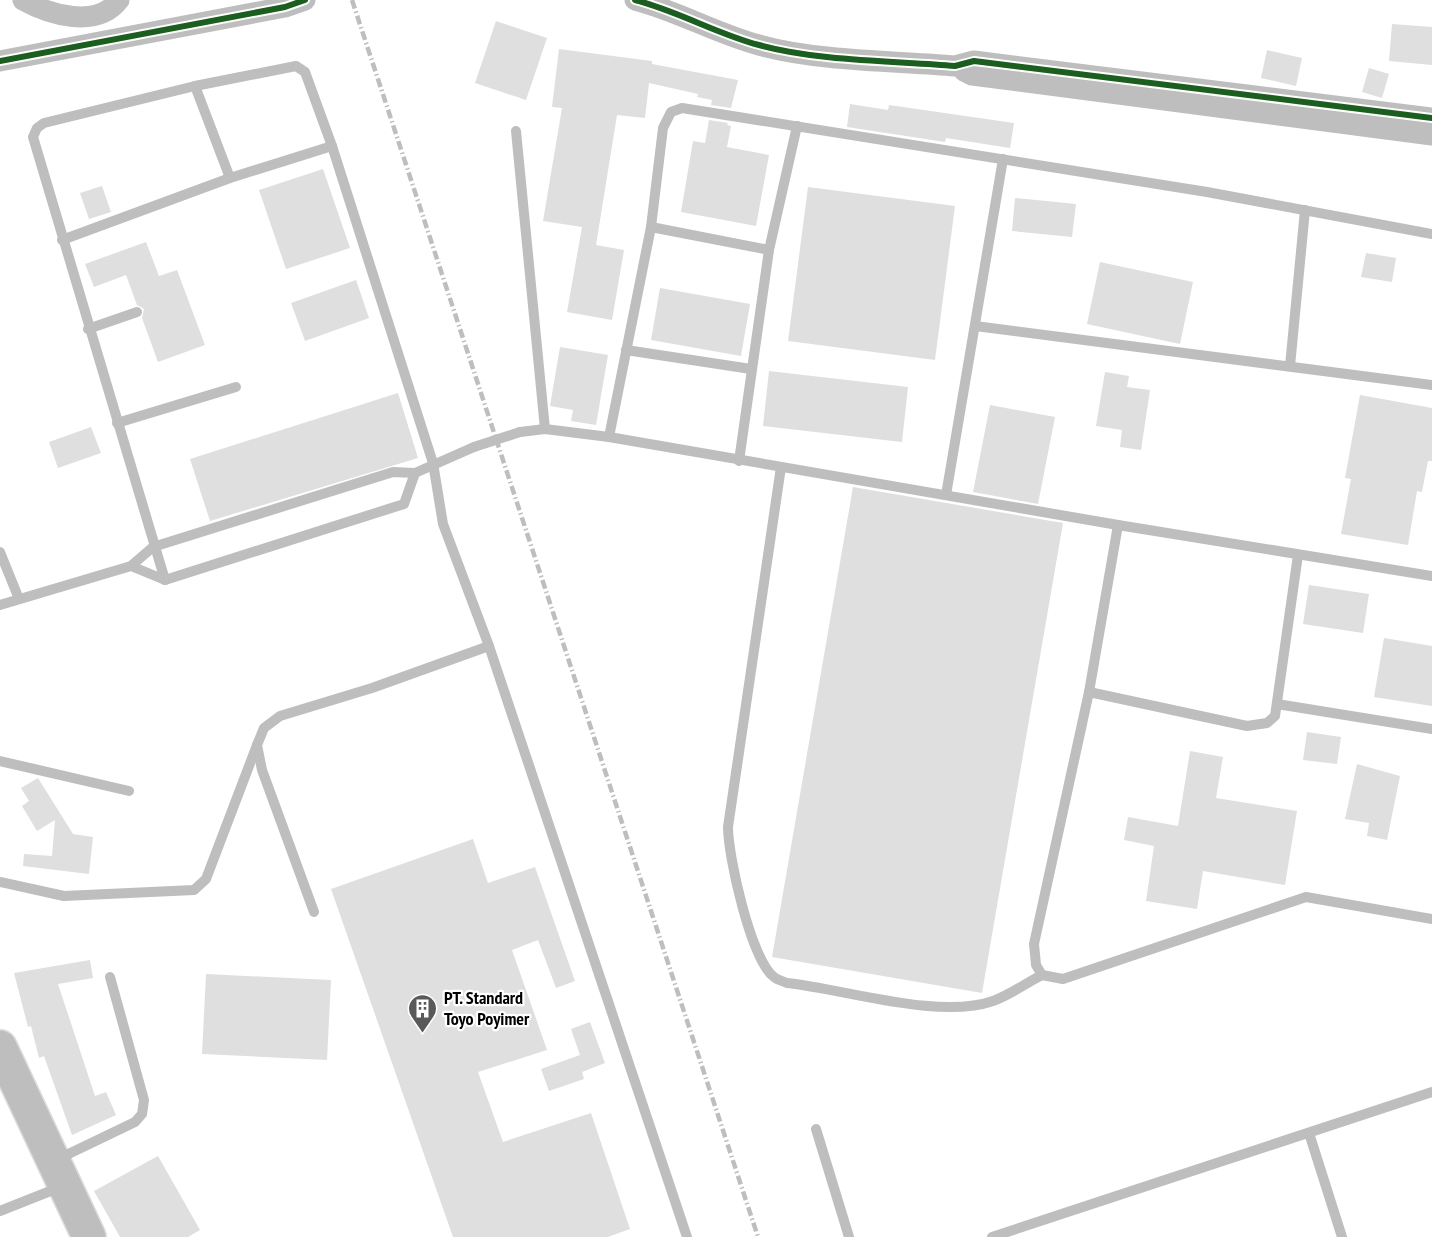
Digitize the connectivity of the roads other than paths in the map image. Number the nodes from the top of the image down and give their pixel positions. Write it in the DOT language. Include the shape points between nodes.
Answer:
graph roads {
  1 [pos="22,0"];
  2 [pos="120,0"];
  3 [pos="305,0"];
  4 [pos="635,0"];
  5 [pos="0,61"];
  6 [pos="955,66"];
  7 [pos="195,86"];
  8 [pos="1432,118"];
  9 [pos="797,126"];
  10 [pos="516,131"];
  11 [pos="1432,135"];
  12 [pos="332,146"];
  13 [pos="1003,159"];
  14 [pos="230,178"];
  15 [pos="1305,210"];
  16 [pos="651,227"];
  17 [pos="1432,234"];
  18 [pos="62,240"];
  19 [pos="769,250"];
  20 [pos="137,312"];
  21 [pos="975,326"];
  22 [pos="88,329"];
  23 [pos="626,350"];
  24 [pos="1290,366"];
  25 [pos="751,369"];
  26 [pos="1432,385"];
  27 [pos="236,387"];
  28 [pos="117,423"];
  29 [pos="545,429"];
  30 [pos="609,437"];
  31 [pos="739,461"];
  32 [pos="433,463"];
  33 [pos="781,467"];
  34 [pos="415,473"];
  35 [pos="946,495"];
  36 [pos="1118,525"];
  37 [pos="153,547"];
  38 [pos="0,554"];
  39 [pos="1298,555"];
  40 [pos="131,566"];
  41 [pos="1432,576"];
  42 [pos="165,580"];
  43 [pos="19,599"];
  44 [pos="0,604"];
  45 [pos="489,646"];
  46 [pos="1089,692"];
  47 [pos="1277,704"];
  48 [pos="1432,729"];
  49 [pos="257,745"];
  50 [pos="0,761"];
  51 [pos="129,791"];
  52 [pos="0,882"];
  53 [pos="314,912"];
  54 [pos="1432,920"];
  55 [pos="1042,975"];
  56 [pos="110,977"];
  57 [pos="0,1047"];
  58 [pos="1432,1092"];
  59 [pos="816,1129"];
  60 [pos="1309,1133"];
  61 [pos="60,1173"];
  62 [pos="0,1212"];
  63 [pos="89,1237"];
  64 [pos="687,1237"];
  65 [pos="849,1237"];
  66 [pos="992,1237"];
  67 [pos="1342,1237"];
  1 -- 2 [label="street" via="41,11 83,16 102,13"];
  3 -- 5 [label="street"];
  4 -- 6 [label="street" via="669,9 758,45 791,52"];
  6 -- 8 [label="street" via="974,61"];
  6 -- 11 [label="street" via="972,75"];
  7 -- 12 [label="lane" via="296,66 305,72"];
  7 -- 14 [label="lane"];
  7 -- 18 [label="lane" via="44,123 37,128 33,145"];
  9 -- 13 [label="lane"];
  9 -- 16 [label="lane" via="682,108 671,112 663,128"];
  9 -- 19 [label="lane"];
  10 -- 29 [label="lane"];
  12 -- 14 [label="lane"];
  12 -- 32 [label="lane"];
  13 -- 15 [label="lane"];
  13 -- 21 [label="lane"];
  14 -- 18 [label="lane"];
  15 -- 17 [label="lane"];
  15 -- 24 [label="lane"];
  16 -- 19 [label="lane"];
  16 -- 23 [label="lane"];
  18 -- 22 [label="lane"];
  19 -- 25 [label="lane"];
  20 -- 22 [label="lane"];
  21 -- 24 [label="lane"];
  21 -- 35 [label="lane"];
  22 -- 28 [label="lane"];
  23 -- 25 [label="lane"];
  23 -- 30 [label="lane"];
  24 -- 26 [label="lane"];
  25 -- 31 [label="lane"];
  27 -- 28 [label="lane"];
  28 -- 37 [label="lane"];
  29 -- 30 [label="lane"];
  29 -- 32 [label="lane, bridge" via="520,432"];
  30 -- 31 [label="lane"];
  31 -- 33 [label="lane"];
  32 -- 34 [label="lane"];
  32 -- 45 [label="lane" via="443,524"];
  33 -- 35 [label="lane"];
  33 -- 55 [label="lane" via="728,827 731,862 764,964 774,977 787,983 935,1007 963,1008 994,1001"];
  34 -- 37 [label="lane" via="393,472"];
  34 -- 42 [label="lane" via="404,504"];
  35 -- 36 [label="lane"];
  36 -- 39 [label="lane"];
  36 -- 46 [label="lane"];
  37 -- 40 [label="lane"];
  37 -- 42 [label="lane"];
  38 -- 43 [label="lane"];
  39 -- 41 [label="lane"];
  39 -- 47 [label="lane"];
  40 -- 42 [label="lane"];
  40 -- 43 [label="lane"];
  43 -- 44 [label="lane"];
  45 -- 49 [label="lane" via="280,716 264,728"];
  45 -- 64 [label="lane"];
  46 -- 47 [label="lane" via="1246,726 1268,723 1275,716"];
  46 -- 55 [label="lane" via="1034,944 1036,965"];
  47 -- 48 [label="lane"];
  49 -- 52 [label="lane" via="206,879 194,890 64,896"];
  49 -- 53 [label="lane" via="262,770"];
  50 -- 51 [label="lane"];
  54 -- 55 [label="lane" via="1306,897 1063,979"];
  56 -- 61 [label="lane" via="144,1100 142,1114"];
  57 -- 61 [label="highway" via="16,1091"];
  58 -- 60 [label="lane"];
  59 -- 65 [label="lane"];
  60 -- 66 [label="lane"];
  60 -- 67 [label="lane"];
  61 -- 62 [label="lane"];
  61 -- 63 [label="highway"];
}
